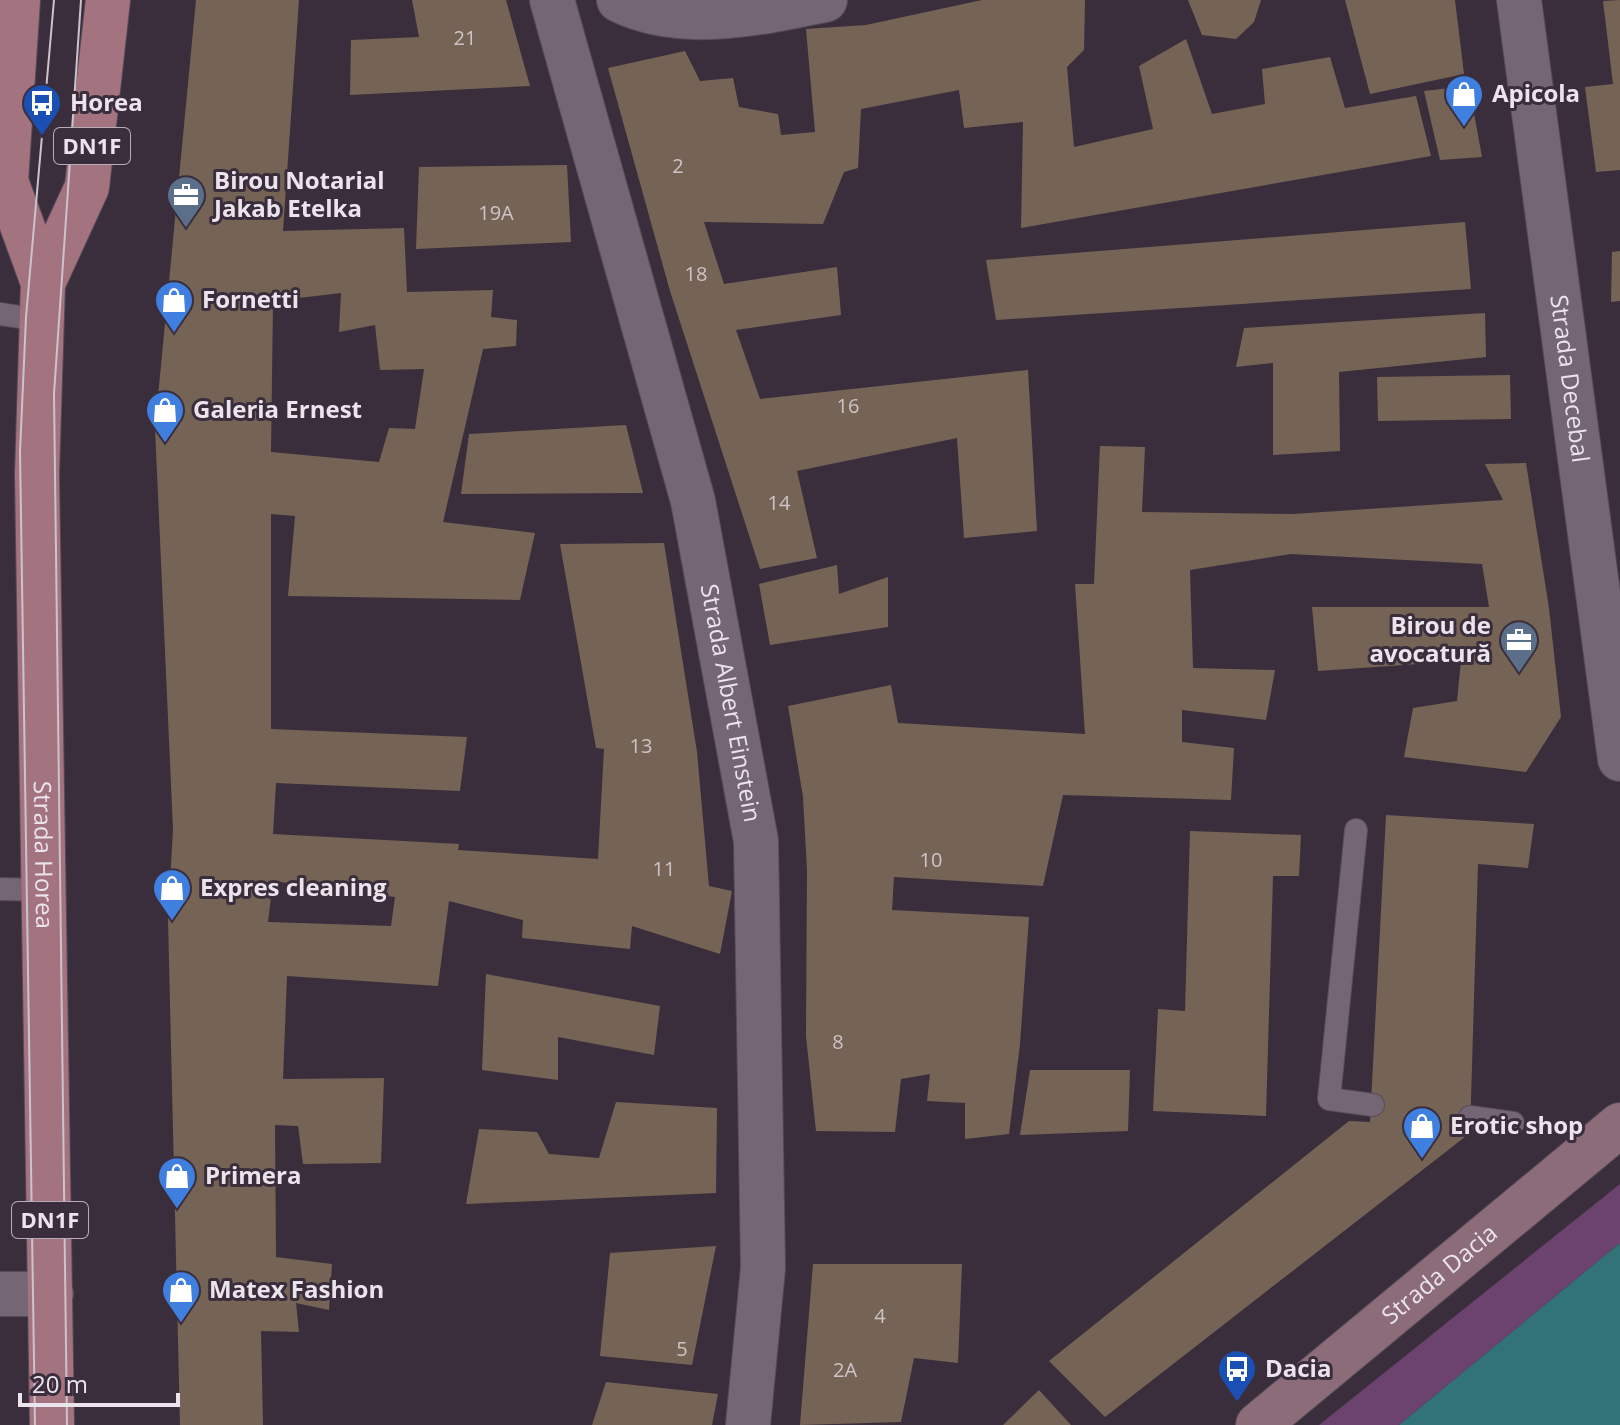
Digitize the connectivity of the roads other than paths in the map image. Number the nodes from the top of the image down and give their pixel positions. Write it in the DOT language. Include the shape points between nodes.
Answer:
graph roads {
  1 [pos="18,0"];
  2 [pos="108,0"];
  3 [pos="552,0"];
  4 [pos="619,0"];
  5 [pos="825,0"];
  6 [pos="1519,0"];
  7 [pos="28,306"];
  8 [pos="1620,759"];
  9 [pos="1356,830"];
  10 [pos="0,889"];
  11 [pos="43,890"];
  12 [pos="1373,1105"];
  13 [pos="1470,1117"];
  14 [pos="1513,1123"];
  15 [pos="1620,1125"];
  16 [pos="0,1294"];
  17 [pos="51,1294"];
  18 [pos="52,1425"];
  19 [pos="748,1425"];
  20 [pos="1258,1425"];
  1 -- 7 [label="main road, Strada Horea / DN1F" via="6,181"];
  2 -- 7 [label="main road, Strada Horea / DN1F" via="87,187"];
  3 -- 19 [label="street, Strada Albert Einstein" via="693,501 756,841 763,1268"];
  4 -- 5 [label="street" via="692,16 765,12"];
  6 -- 8 [label="street, Strada Decebal"];
  7 -- 11 [label="main road, Strada Horea / DN1F" via="37,474"];
  9 -- 12 [label="lane" via="1329,1099"];
  10 -- 11 [label="lane"];
  11 -- 17 [label="main road, Strada Horea / DN1F"];
  13 -- 14 [label="lane"];
  15 -- 20 [label="main road, Strada Dacia"];
  16 -- 17 [label="street"];
  17 -- 18 [label="main road, Strada Horea / DN1F"];
}
